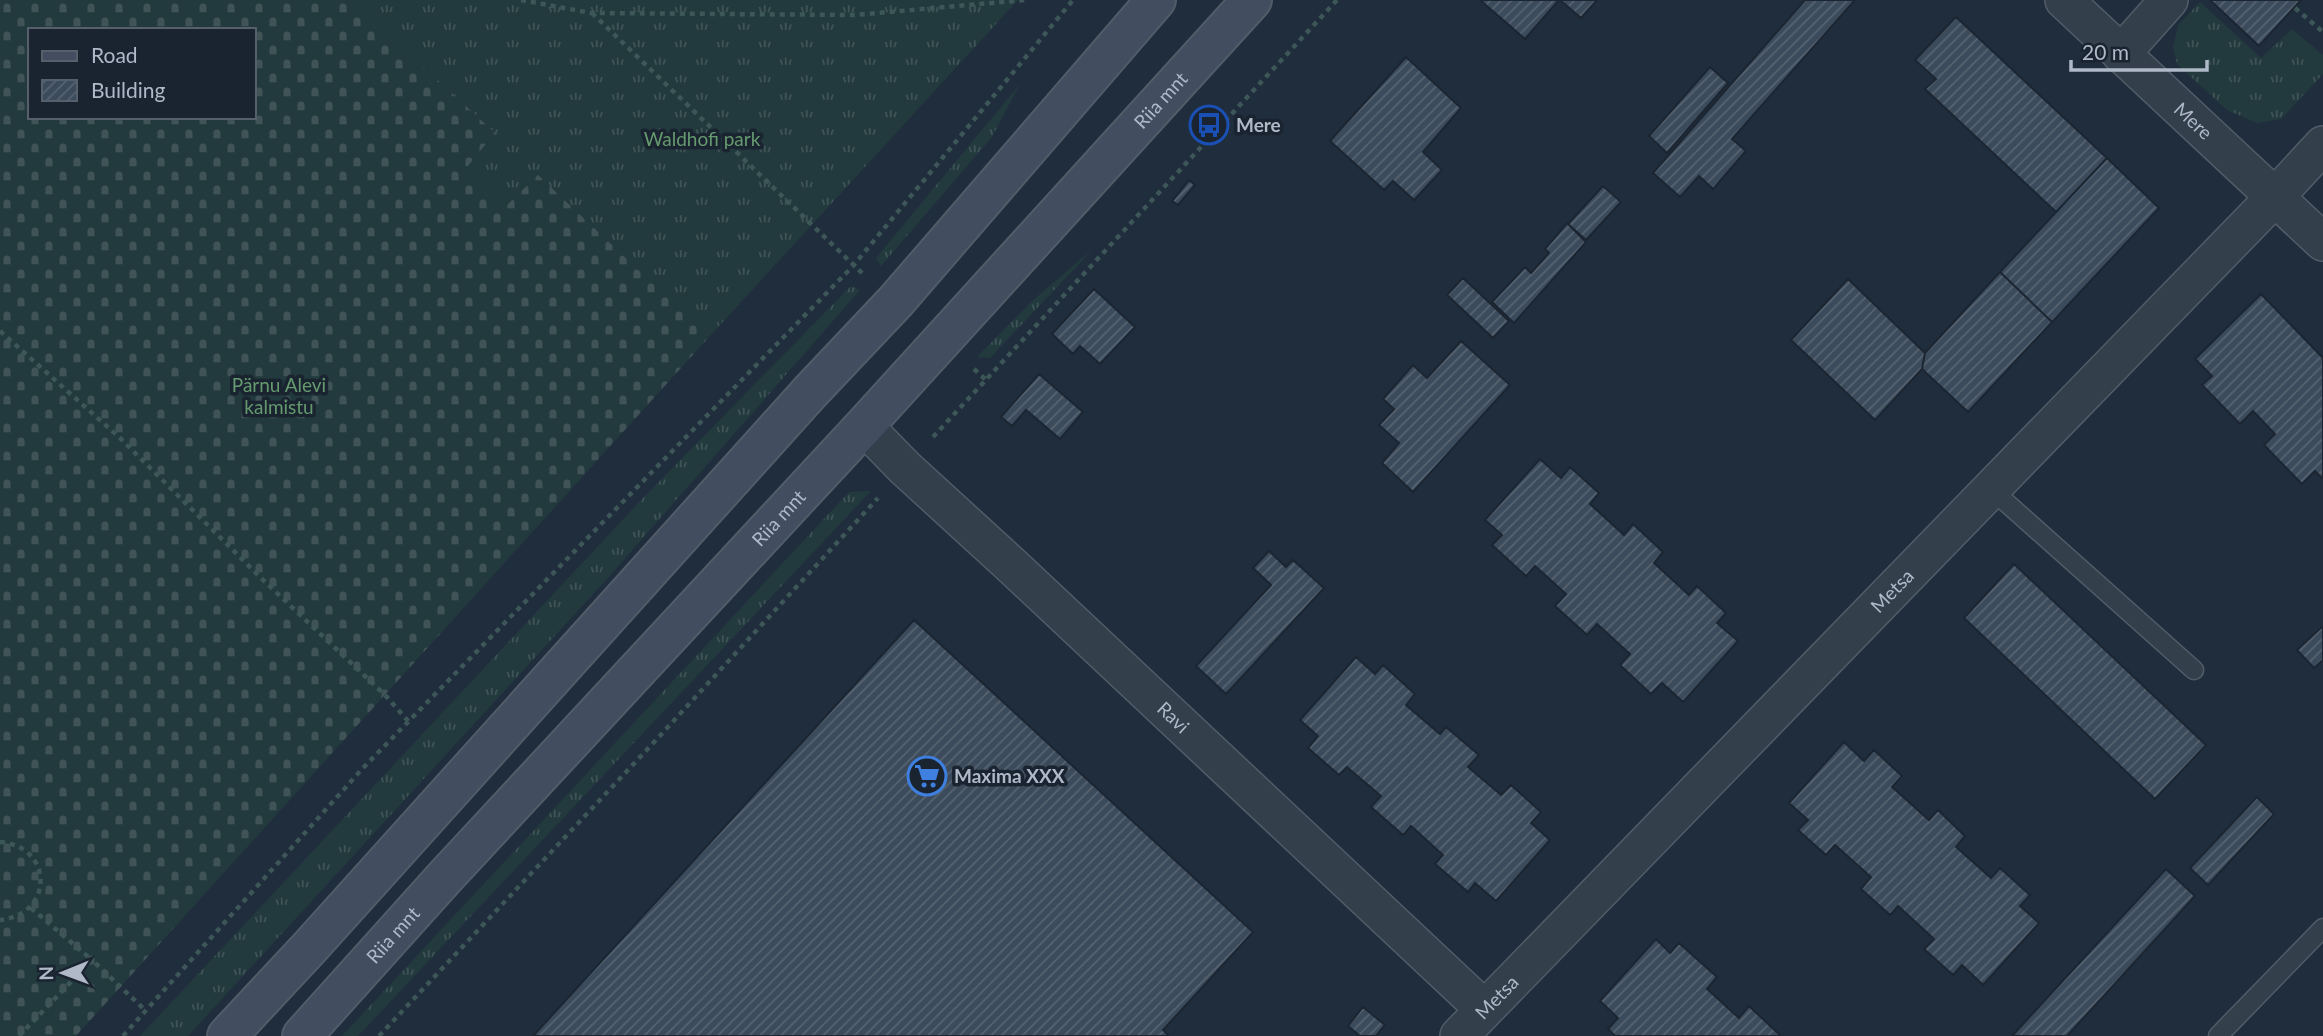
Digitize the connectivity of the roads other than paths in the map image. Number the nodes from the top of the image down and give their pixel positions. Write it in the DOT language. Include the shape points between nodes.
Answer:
graph roads {
  1 [pos="1156,0"];
  2 [pos="1252,0"];
  3 [pos="2064,0"];
  4 [pos="2169,0"];
  5 [pos="2121,54"];
  6 [pos="2323,145"];
  7 [pos="2274,198"];
  8 [pos="2323,242"];
  9 [pos="864,426"];
  10 [pos="1991,489"];
  11 [pos="2194,670"];
  12 [pos="2323,928"];
  13 [pos="1484,1009"];
  14 [pos="227,1036"];
  15 [pos="302,1036"];
  16 [pos="1460,1036"];
  17 [pos="2218,1036"];
  1 -- 14 [label="main road" via="896,301"];
  2 -- 9 [label="main road, Riia mnt"];
  3 -- 5 [label="street, Mere"];
  4 -- 5 [label="street"];
  5 -- 7 [label="street, Mere"];
  6 -- 7 [label="street, Metsa"];
  7 -- 8 [label="street, Mere"];
  7 -- 10 [label="street, Metsa"];
  9 -- 13 [label="street, Ravi"];
  9 -- 15 [label="main road, Riia mnt"];
  10 -- 11 [label="lane"];
  10 -- 13 [label="street, Metsa"];
  12 -- 17 [label="lane"];
  13 -- 16 [label="street, Metsa"];
}
